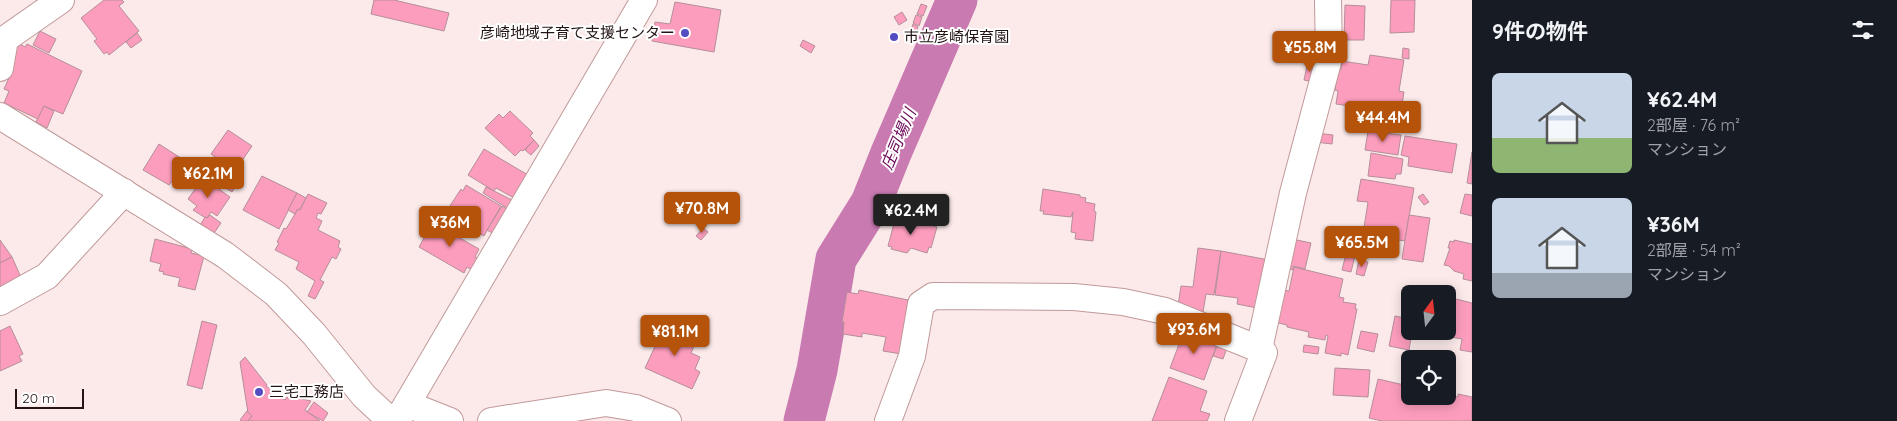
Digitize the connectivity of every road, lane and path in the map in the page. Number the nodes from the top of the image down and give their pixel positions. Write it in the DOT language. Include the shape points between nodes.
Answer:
graph roads {
  1 [pos="61,0"];
  2 [pos="644,0"];
  3 [pos="1328,0"];
  4 [pos="3,37"];
  5 [pos="0,68"];
  6 [pos="0,116"];
  7 [pos="124,192"];
  8 [pos="0,302"];
  9 [pos="1259,349"];
  10 [pos="397,415"];
  11 [pos="450,421"];
  12 [pos="490,421"];
  13 [pos="668,421"];
  14 [pos="888,421"];
  15 [pos="1238,421"];
  1 -- 4 [label="street"];
  2 -- 10 [label="street"];
  3 -- 9 [label="street" via="1329,58 1293,193"];
  4 -- 5 [label="street"];
  6 -- 7 [label="street"];
  7 -- 8 [label="street" via="47,276"];
  7 -- 10 [label="street" via="225,255 276,294 314,334 364,396"];
  9 -- 14 [label="street" via="1165,311 1123,302 1074,297 933,296 921,304 912,356"];
  9 -- 15 [label="street" via="1264,353"];
  10 -- 11 [label="street"];
  12 -- 13 [label="street" via="606,403 636,408"];
}
